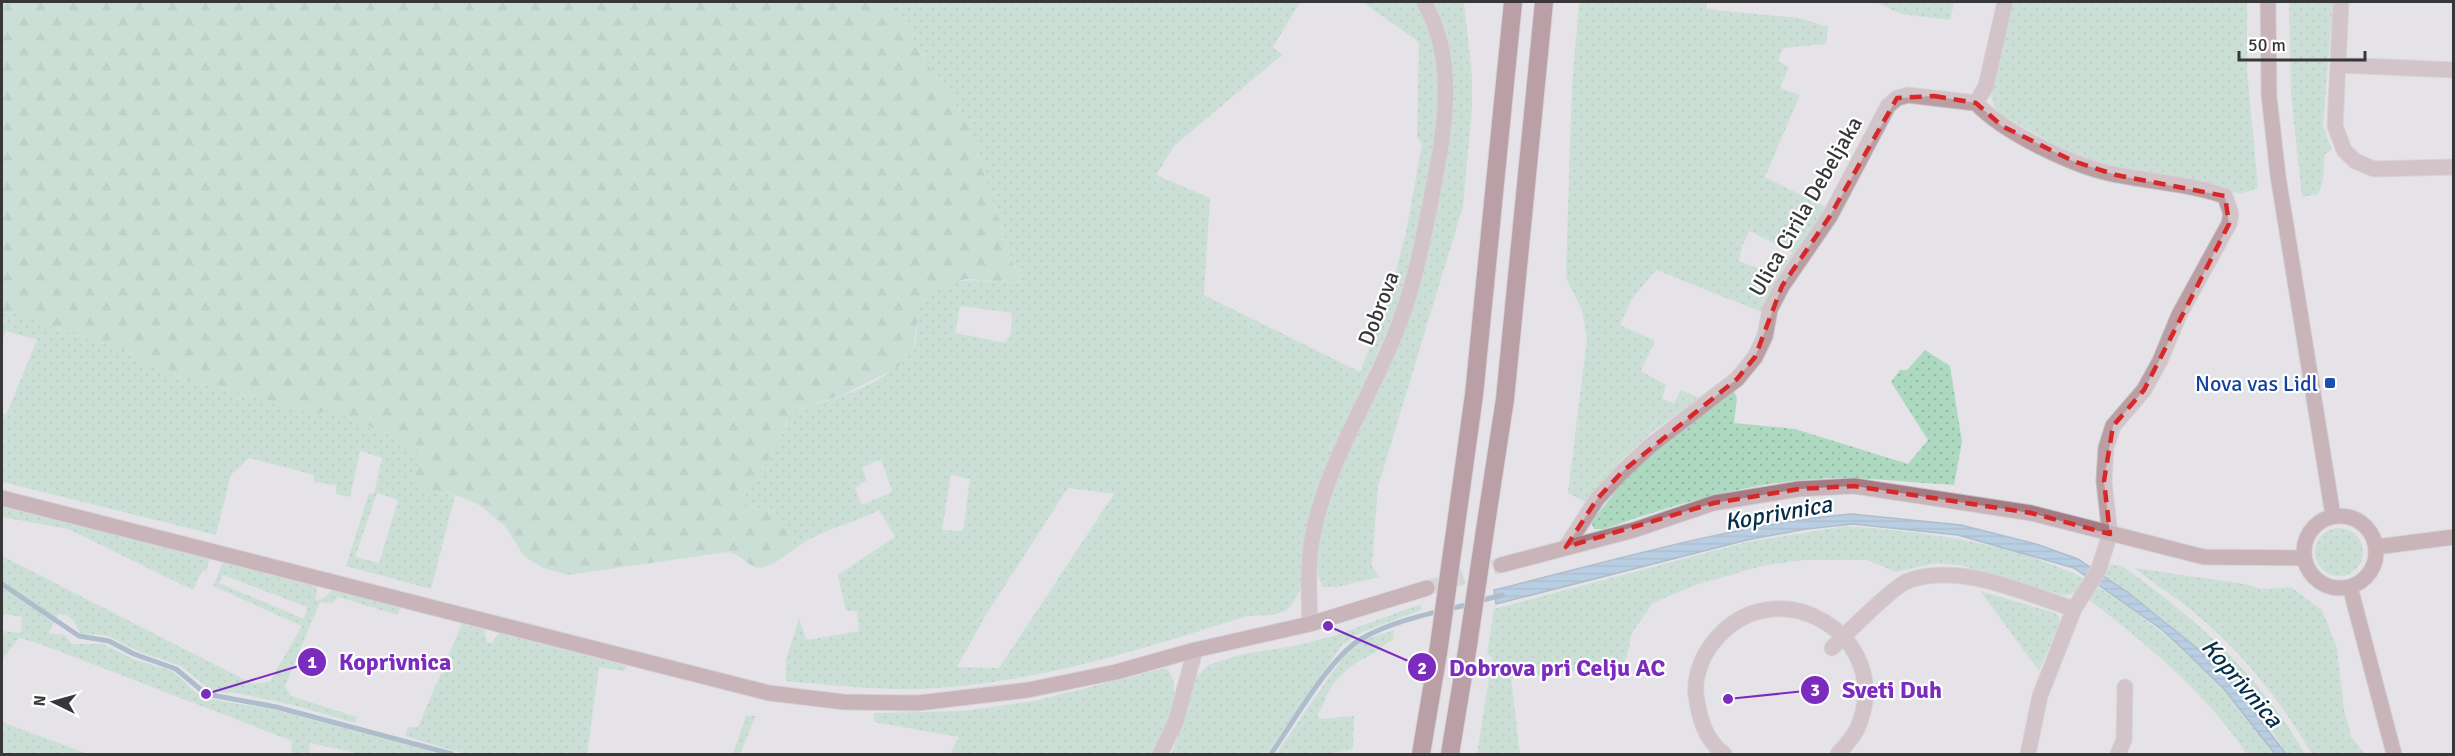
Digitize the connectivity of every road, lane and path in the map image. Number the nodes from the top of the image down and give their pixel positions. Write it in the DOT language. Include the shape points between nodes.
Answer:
graph roads {
  1 [pos="1424,2"];
  2 [pos="1514,2"];
  3 [pos="1544,2"];
  4 [pos="2005,2"];
  5 [pos="2268,2"];
  6 [pos="2342,2"];
  7 [pos="2339,65"];
  8 [pos="2454,70"];
  9 [pos="1977,103"];
  10 [pos="2454,166"];
  11 [pos="2,498"];
  12 [pos="2333,516"];
  13 [pos="2110,534"];
  14 [pos="2454,537"];
  15 [pos="1566,547"];
  16 [pos="2376,547"];
  17 [pos="2304,558"];
  18 [pos="1501,565"];
  19 [pos="2350,587"];
  20 [pos="1427,588"];
  21 [pos="2078,603"];
  22 [pos="1310,624"];
  23 [pos="1844,636"];
  24 [pos="1832,648"];
  25 [pos="1195,650"];
  26 [pos="2125,687"];
  27 [pos="1160,754"];
  28 [pos="1421,754"];
  29 [pos="1450,754"];
  30 [pos="1724,754"];
  31 [pos="1838,754"];
  32 [pos="2028,754"];
  33 [pos="2118,754"];
  34 [pos="2394,754"];
  1 -- 22 [label="street, Dobrova" via="1437,24 1444,59 1443,138 1409,295 1331,477 1313,533"];
  2 -- 28 [label="highway, bridge" via="1474,395"];
  3 -- 29 [label="highway, bridge" via="1506,387"];
  4 -- 9 [label="street" via="1986,86"];
  5 -- 12 [label="street" via="2269,96 2278,176"];
  6 -- 7 [label="street"];
  7 -- 8 [label="street"];
  7 -- 10 [label="street" via="2335,126 2344,150 2355,161 2374,169"];
  9 -- 13 [label="street" via="2002,126 2073,161 2116,175 2225,196 2229,204 2229,224 2179,315 2160,361 2144,390 2113,426 2106,448 2104,481"];
  9 -- 15 [label="street, Ulica Cirila Debeljaka" via="1908,95 1888,106 1830,216 1782,286 1770,309 1765,336 1755,357 1737,380 1623,471 1597,499"];
  11 -- 25 [label="street" via="769,693 844,702 953,700 1116,672"];
  12 -- 16 [label="street" via="2356,520 2366,527"];
  12 -- 17 [label="street" via="2307,536"];
  13 -- 15 [label="street" via="2031,513 1854,486 1799,489 1714,503 1634,530"];
  13 -- 17 [label="street" via="2204,557"];
  13 -- 21 [label="street" via="2098,571"];
  14 -- 16 [label="street"];
  15 -- 18 [label="street"];
  16 -- 19 [label="street" via="2373,568"];
  17 -- 19 [label="street" via="2308,570 2320,583 2338,589"];
  19 -- 34 [label="street"];
  20 -- 22 [label="street"];
  21 -- 23 [label="street" via="1978,579 1937,574 1905,581"];
  21 -- 32 [label="street" via="2040,696"];
  22 -- 25 [label="street"];
  23 -- 24 [label="street"];
  23 -- 30 [label="street" via="1817,616 1785,607 1752,612 1724,628 1704,655 1695,687 1700,720"];
  23 -- 31 [label="street" via="1860,664 1865,697 1857,729"];
  25 -- 27 [label="street" via="1176,721"];
  26 -- 33 [label="street" via="2124,740"];
}
